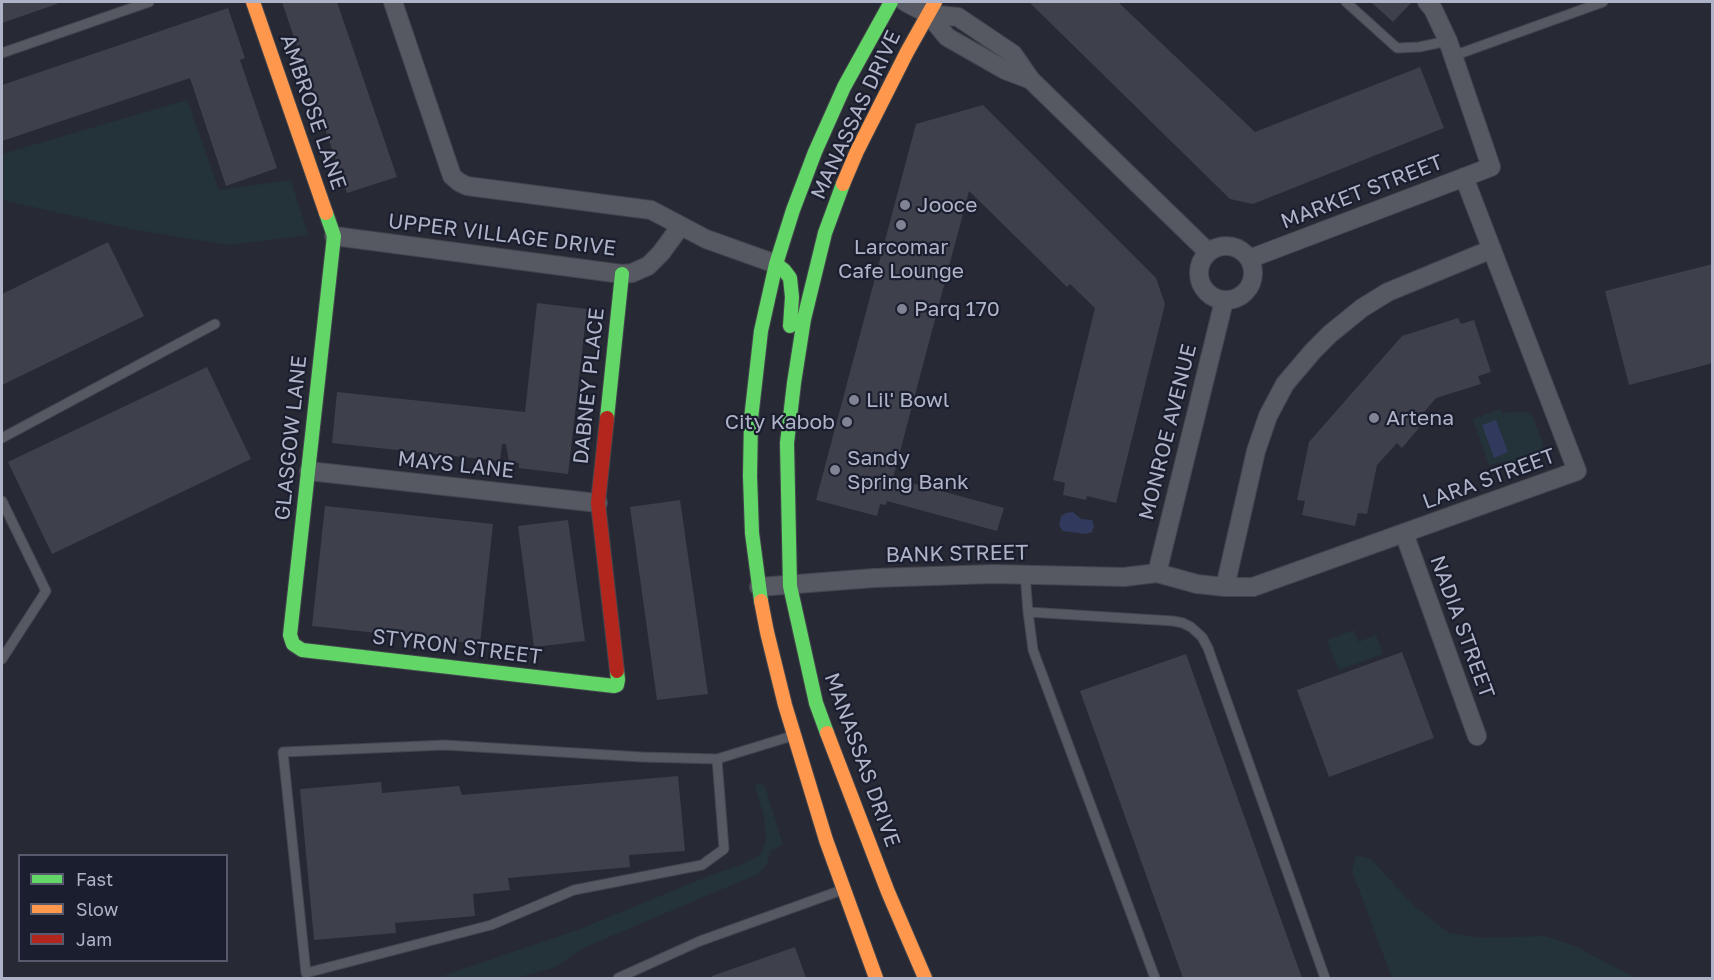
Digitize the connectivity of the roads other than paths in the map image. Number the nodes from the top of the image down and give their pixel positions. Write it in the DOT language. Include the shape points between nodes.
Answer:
graph roads {
  1 [pos="149,2"];
  2 [pos="253,2"];
  3 [pos="393,2"];
  4 [pos="891,2"];
  5 [pos="905,2"];
  6 [pos="1346,2"];
  7 [pos="1427,2"];
  8 [pos="1603,2"];
  9 [pos="932,8"];
  10 [pos="1450,49"];
  11 [pos="2,54"];
  12 [pos="1464,177"];
  13 [pos="680,227"];
  14 [pos="334,236"];
  15 [pos="1492,249"];
  16 [pos="1208,252"];
  17 [pos="1249,259"];
  18 [pos="776,264"];
  19 [pos="622,274"];
  20 [pos="1224,301"];
  21 [pos="215,324"];
  22 [pos="794,383"];
  23 [pos="2,438"];
  24 [pos="309,471"];
  25 [pos="2,501"];
  26 [pos="598,502"];
  27 [pos="1404,533"];
  28 [pos="1157,573"];
  29 [pos="1025,574"];
  30 [pos="790,585"];
  31 [pos="759,587"];
  32 [pos="1225,587"];
  33 [pos="1028,612"];
  34 [pos="293,644"];
  35 [pos="2,659"];
  36 [pos="617,685"];
  37 [pos="794,736"];
  38 [pos="1477,736"];
  39 [pos="717,759"];
  40 [pos="844,889"];
  41 [pos="618,978"];
  42 [pos="876,978"];
  43 [pos="925,978"];
  44 [pos="1155,978"];
  45 [pos="1325,978"];
  1 -- 11 [label="lane"];
  2 -- 14 [label="main road, AMBROSE LANE"];
  3 -- 13 [label="street" via="452,176 459,182 651,210"];
  4 -- 18 [label="main road, MANASSAS DRIVE" via="844,87 815,152"];
  5 -- 9 [label="street"];
  6 -- 10 [label="lane" via="1397,48"];
  7 -- 10 [label="street"];
  8 -- 10 [label="lane"];
  9 -- 16 [label="street" via="958,17 1013,54 1031,80"];
  9 -- 22 [label="main road, MANASSAS DRIVE" via="873,118 835,204 804,320"];
  10 -- 12 [label="street, MARKET STREET" via="1491,167"];
  12 -- 15 [label="street, LARA STREET"];
  12 -- 17 [label="street, MARKET STREET"];
  13 -- 18 [label="street"];
  13 -- 19 [label="street, UPPER VILLAGE DRIVE" via="648,266"];
  14 -- 19 [label="street, UPPER VILLAGE DRIVE"];
  14 -- 24 [label="main road, GLASGOW LANE"];
  15 -- 27 [label="street, LARA STREET" via="1577,471"];
  15 -- 32 [label="street" via="1388,292 1362,308 1312,351 1286,384 1268,416 1256,451"];
  16 -- 17 [label="street" via="1225,245 1243,251"];
  16 -- 20 [label="street" via="1198,268 1198,277 1207,293"];
  17 -- 20 [label="street" via="1253,267 1251,284 1240,296"];
  18 -- 22 [label="main road" via="790,278 789,351"];
  18 -- 31 [label="main road, MANASSAS DRIVE" via="761,331 751,419 752,533"];
  19 -- 26 [label="main road, DABNEY PLACE"];
  20 -- 28 [label="street, MONROE AVENUE"];
  21 -- 23 [label="lane"];
  22 -- 30 [label="main road, MANASSAS DRIVE" via="787,443"];
  24 -- 26 [label="street, MAYS LANE"];
  24 -- 34 [label="main road, GLASGOW LANE" via="290,635"];
  25 -- 35 [label="lane" via="46,591"];
  26 -- 36 [label="main road, DABNEY PLACE"];
  27 -- 32 [label="street, LARA STREET" via="1260,585"];
  27 -- 38 [label="street, NADIA STREET"];
  28 -- 29 [label="street, BANK STREET" via="1124,577"];
  28 -- 32 [label="street, LARA STREET"];
  29 -- 30 [label="street, BANK STREET" via="874,578"];
  29 -- 33 [label="lane"];
  30 -- 31 [label="street, BANK STREET"];
  30 -- 43 [label="main road, MANASSAS DRIVE" via="816,703"];
  31 -- 37 [label="main road, MANASSAS DRIVE"];
  33 -- 44 [label="lane" via="1033,650"];
  33 -- 45 [label="lane" via="1173,621 1191,627 1202,638"];
  34 -- 36 [label="main road, STYRON STREET" via="302,650"];
  37 -- 39 [label="lane"];
  37 -- 40 [label="main road, MANASSAS DRIVE"];
  39 -- 39 [label="lane" via="445,745 283,752 306,973 491,925 574,890 702,865 724,849"];
  40 -- 41 [label="lane" via="700,941"];
  40 -- 42 [label="main road, MANASSAS DRIVE"];
}
